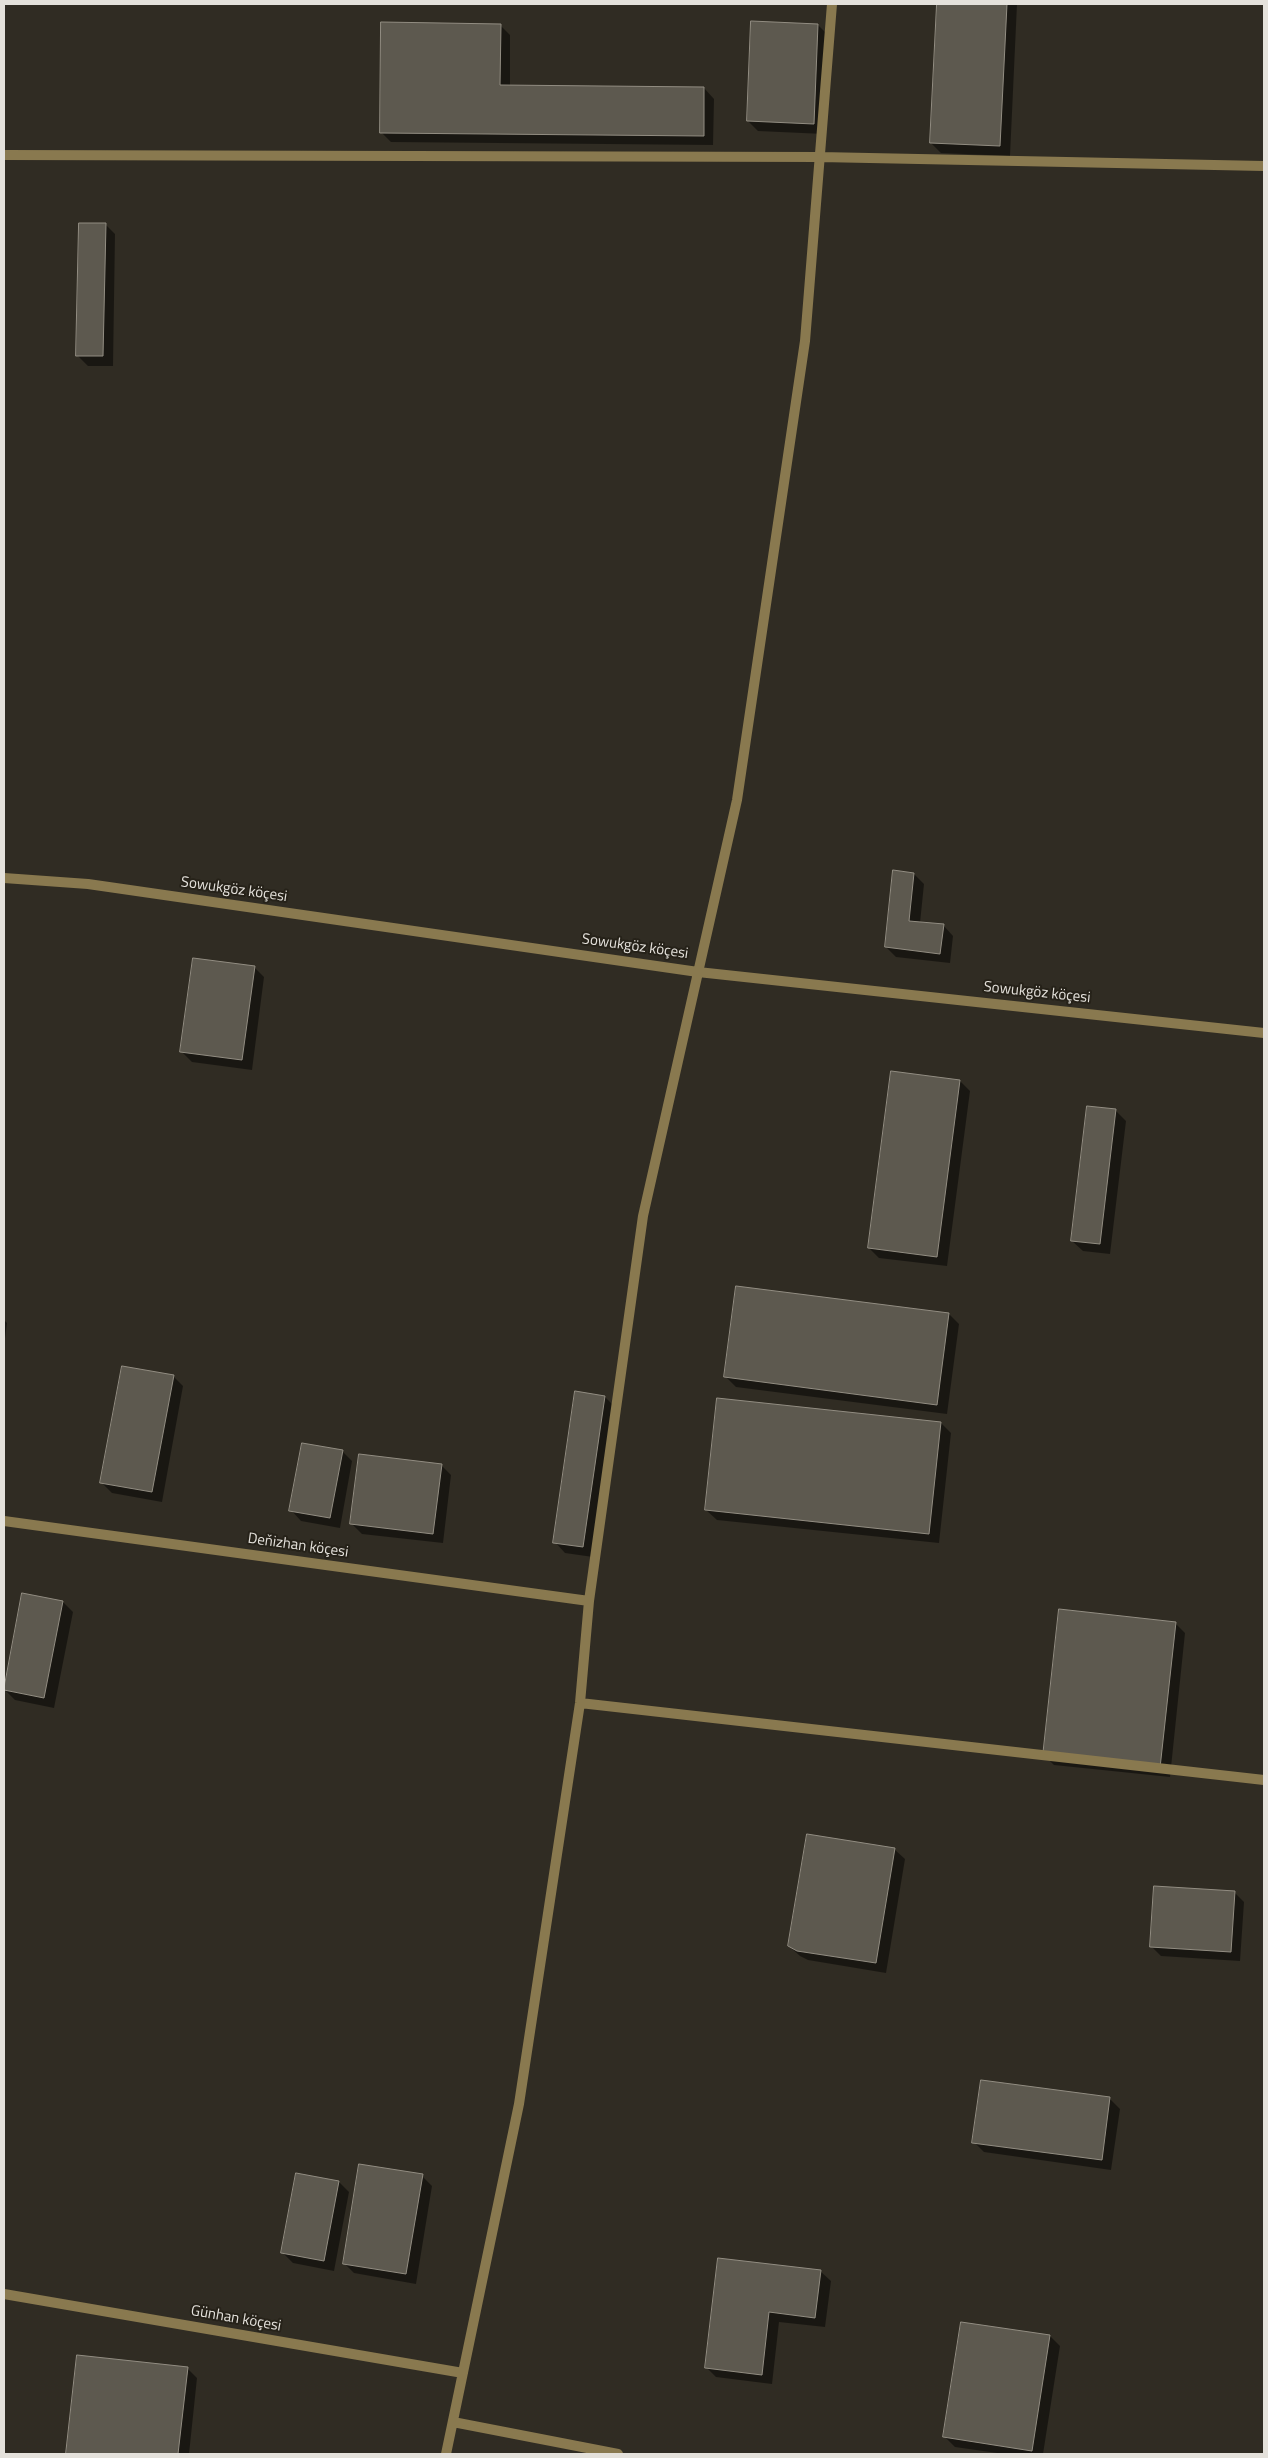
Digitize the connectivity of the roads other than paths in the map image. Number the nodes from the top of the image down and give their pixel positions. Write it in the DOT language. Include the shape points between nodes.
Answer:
graph roads {
  1 [pos="832,4"];
  2 [pos="4,155"];
  3 [pos="820,157"];
  4 [pos="1264,166"];
  5 [pos="4,878"];
  6 [pos="698,972"];
  7 [pos="1264,1033"];
  8 [pos="4,1522"];
  9 [pos="589,1601"];
  10 [pos="580,1703"];
  11 [pos="1264,1780"];
  12 [pos="4,2294"];
  13 [pos="463,2373"];
  14 [pos="453,2422"];
  15 [pos="446,2454"];
  16 [pos="618,2454"];
  1 -- 3 [label="street"];
  2 -- 3 [label="street"];
  3 -- 4 [label="street"];
  3 -- 6 [label="street" via="805,341 738,790"];
  5 -- 6 [label="street, Sowukgöz köçesi" via="88,884"];
  6 -- 7 [label="street, Sowukgöz köçesi"];
  6 -- 9 [label="street" via="643,1216"];
  8 -- 9 [label="street, Deňizhan köçesi"];
  9 -- 10 [label="street"];
  10 -- 11 [label="street"];
  10 -- 13 [label="street" via="519,2104"];
  12 -- 13 [label="street, Günhan köçesi"];
  13 -- 14 [label="street"];
  14 -- 15 [label="street"];
  14 -- 16 [label="street"];
}
